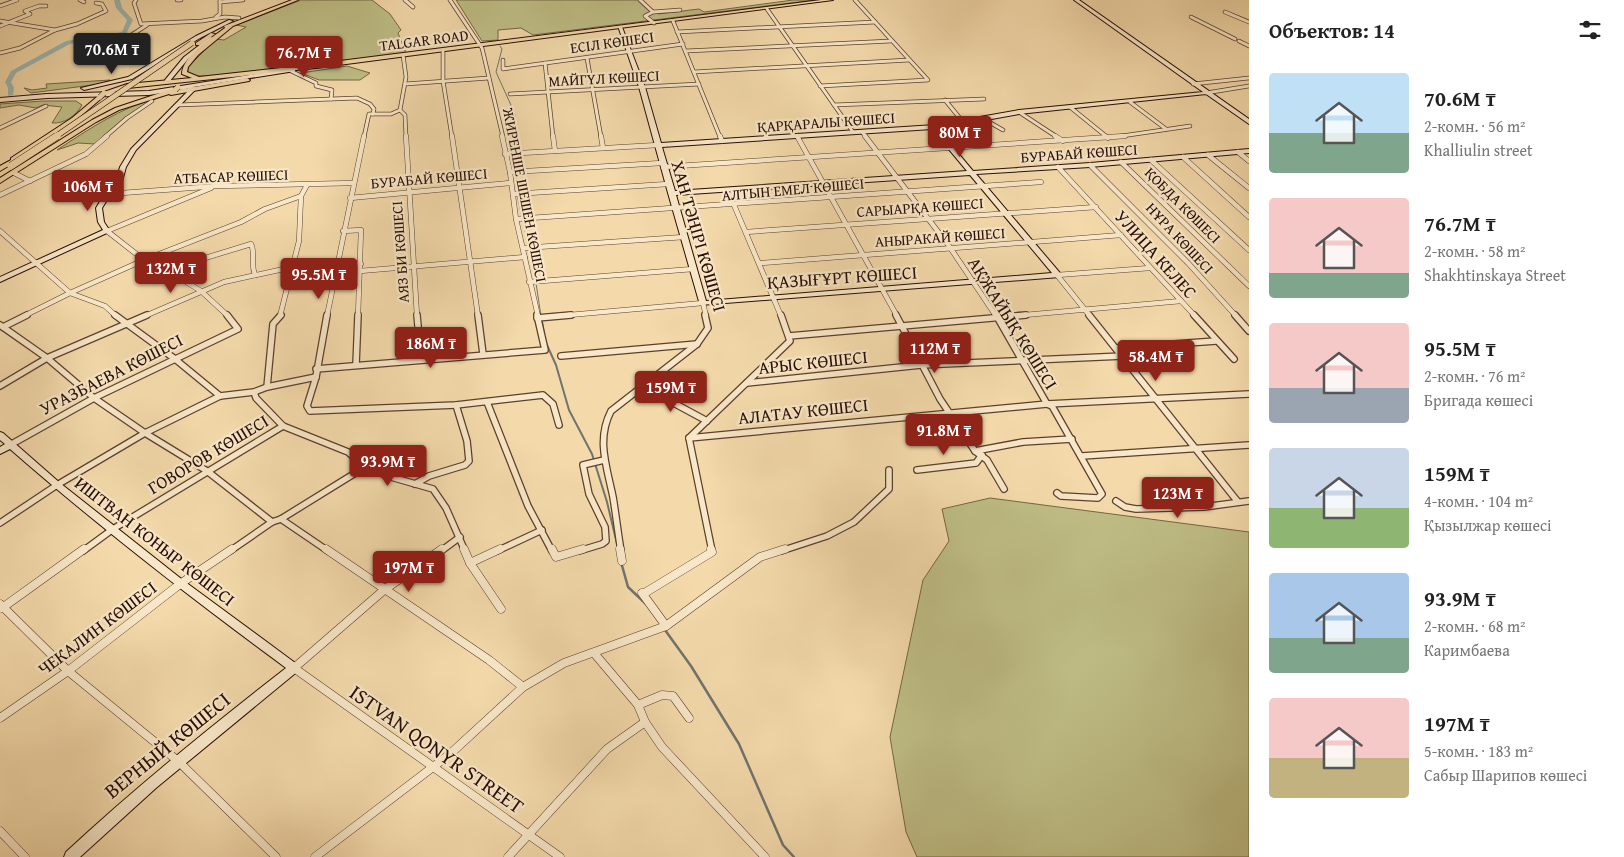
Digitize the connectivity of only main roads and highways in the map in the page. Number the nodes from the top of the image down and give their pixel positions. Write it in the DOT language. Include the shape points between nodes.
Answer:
graph roads {
  1 [pos="289,0"];
  2 [pos="296,0"];
  3 [pos="831,0"];
  4 [pos="242,19"];
  5 [pos="231,24"];
  6 [pos="195,44"];
  7 [pos="316,66"];
  8 [pos="291,71"];
  9 [pos="233,76"];
  10 [pos="143,84"];
  11 [pos="161,84"];
  12 [pos="176,89"];
  13 [pos="163,94"];
  14 [pos="102,96"];
  15 [pos="134,102"];
  16 [pos="117,109"];
  17 [pos="14,168"];
  18 [pos="0,169"];
  19 [pos="0,177"];
  20 [pos="0,182"];
  1 -- 4 [label="main road"];
  2 -- 4 [label="main road"];
  3 -- 7 [label="main road, TALGAR ROAD"];
  4 -- 6 [label="main road"];
  5 -- 6 [label="main road"];
  5 -- 9 [label="main road" via="183,71 196,77"];
  6 -- 17 [label="main road, bridge"];
  7 -- 8 [label="main road"];
  7 -- 9 [label="main road, TALGAR ROAD"];
  8 -- 13 [label="main road"];
  9 -- 11 [label="main road, TALGAR ROAD"];
  10 -- 11 [label="main road, TALGAR ROAD"];
  10 -- 14 [label="main road" via="115,88"];
  11 -- 12 [label="main road" via="176,84"];
  12 -- 13 [label="main road"];
  13 -- 15 [label="main road"];
  14 -- 15 [label="main road" via="100,102 107,104"];
  14 -- 18 [label="main road"];
  15 -- 16 [label="main road"];
  16 -- 17 [label="main road"];
  16 -- 18 [label="main road" via="82,116"];
  17 -- 18 [label="main road"];
  17 -- 19 [label="main road"];
  17 -- 20 [label="main road"];
}
